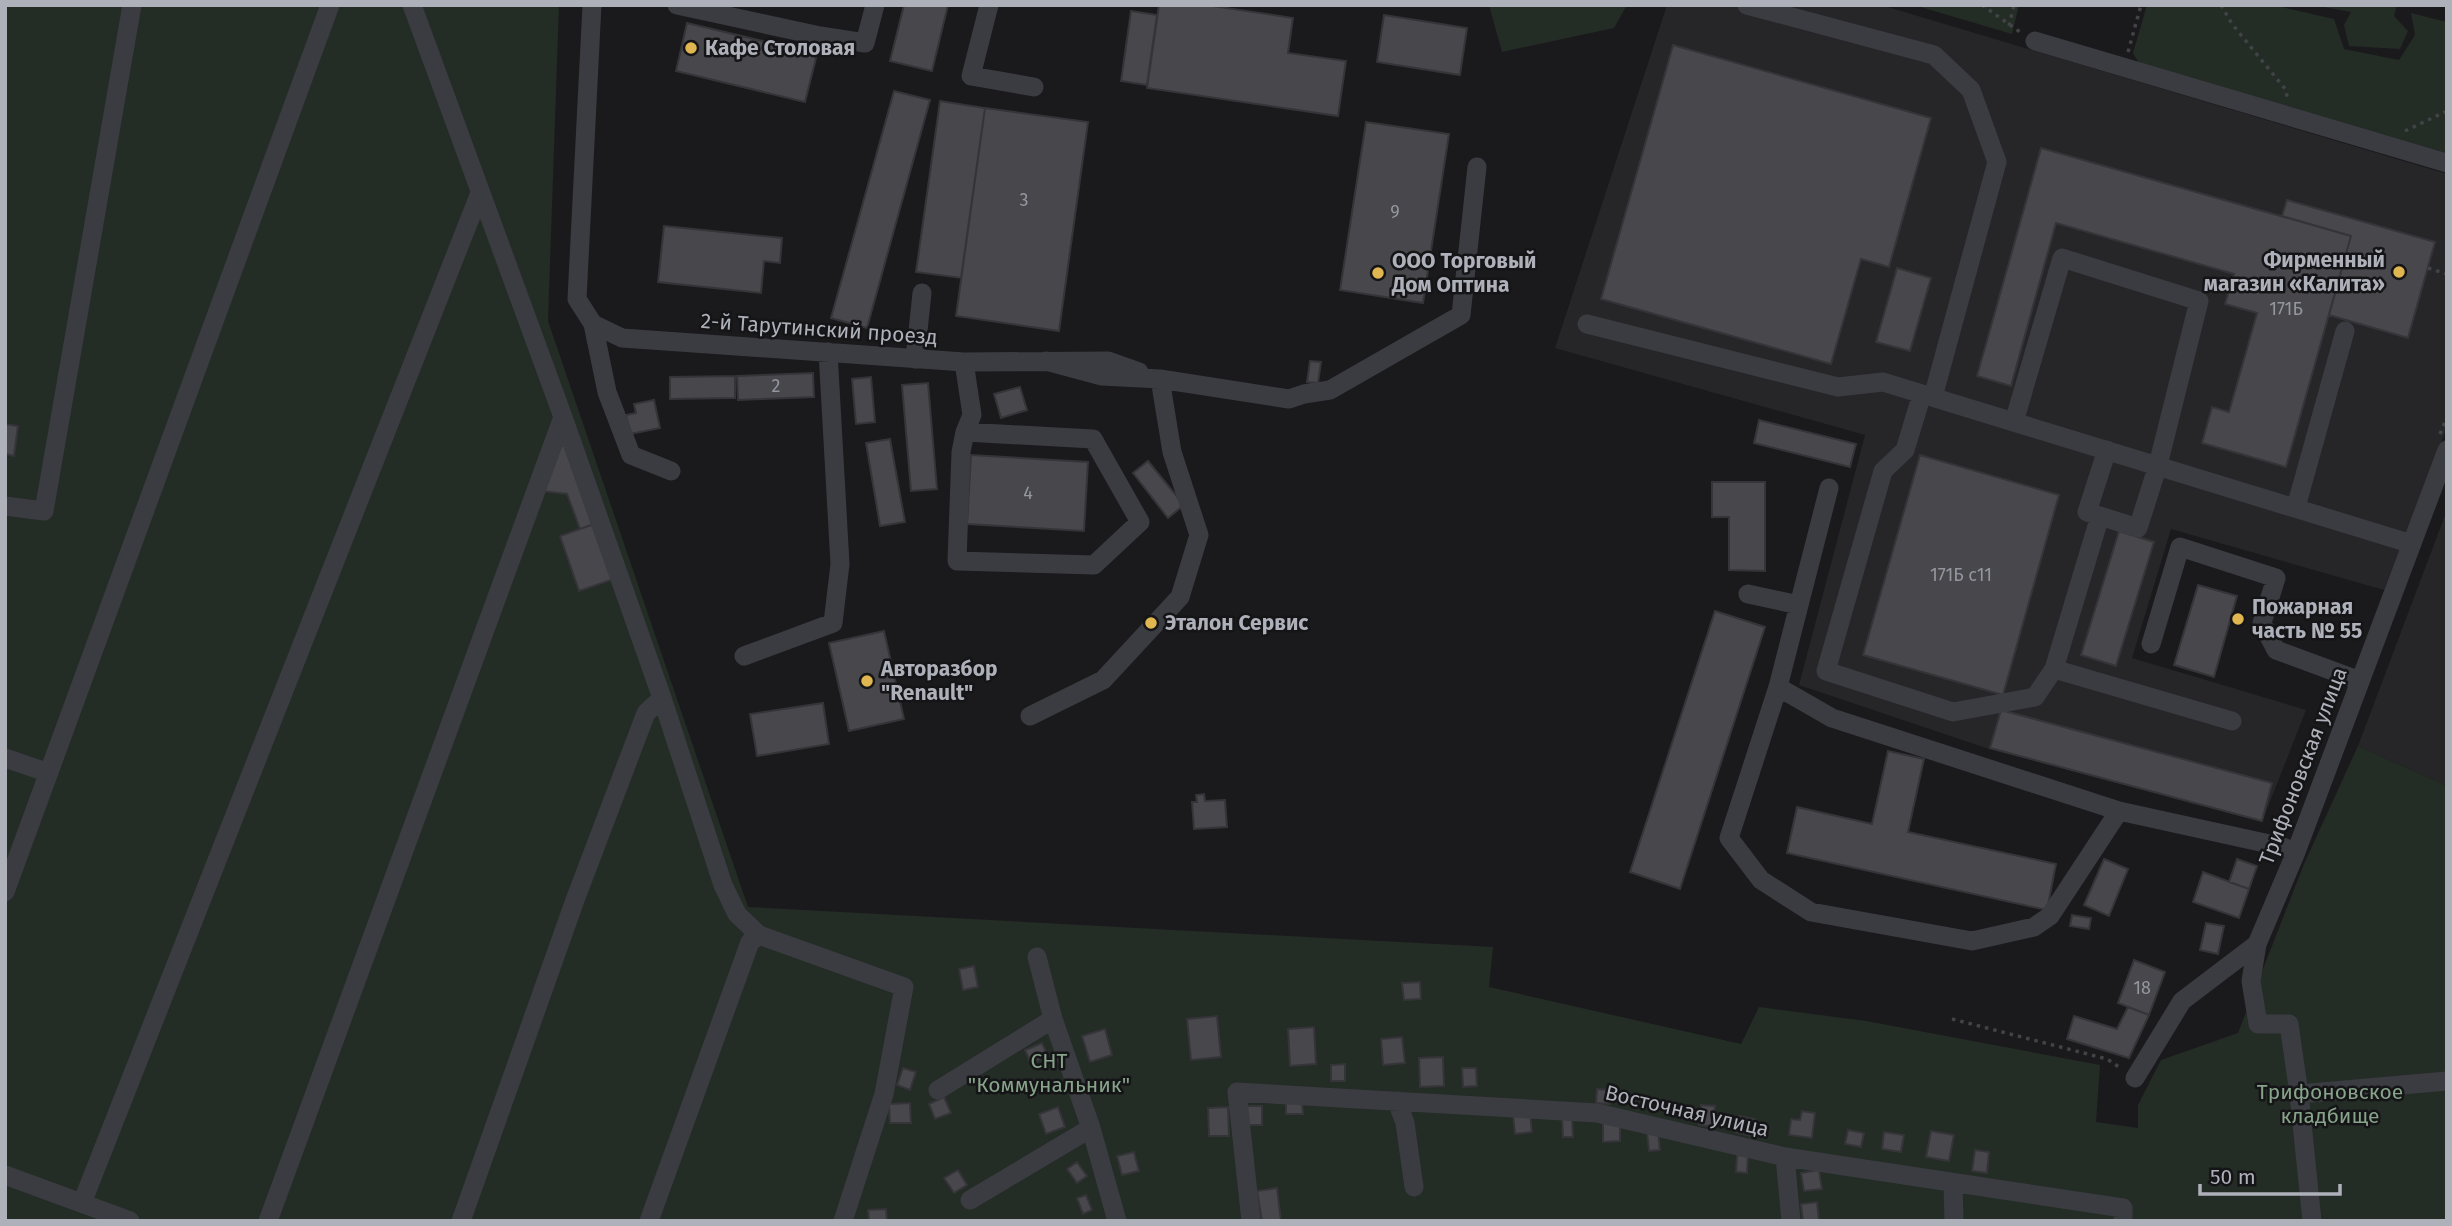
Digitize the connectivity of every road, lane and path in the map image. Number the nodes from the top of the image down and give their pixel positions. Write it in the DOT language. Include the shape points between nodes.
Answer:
graph roads {
  1 [pos="132,5"];
  2 [pos="330,5"];
  3 [pos="412,5"];
  4 [pos="592,5"];
  5 [pos="677,5"];
  6 [pos="876,5"];
  7 [pos="989,5"];
  8 [pos="1747,5"];
  9 [pos="1982,5"];
  10 [pos="2014,5"];
  11 [pos="2141,5"];
  12 [pos="2221,5"];
  13 [pos="2009,26"];
  14 [pos="2035,41"];
  15 [pos="2124,67"];
  16 [pos="1034,87"];
  17 [pos="2447,111"];
  18 [pos="2289,116"];
  19 [pos="2380,143"];
  20 [pos="2447,163"];
  21 [pos="1476,167"];
  22 [pos="480,193"];
  23 [pos="2428,268"];
  24 [pos="2447,274"];
  25 [pos="922,293"];
  26 [pos="593,324"];
  27 [pos="1587,324"];
  28 [pos="2345,331"];
  29 [pos="828,352"];
  30 [pos="915,359"];
  31 [pos="964,362"];
  32 [pos="1160,379"];
  33 [pos="1927,395"];
  34 [pos="563,417"];
  35 [pos="2014,422"];
  36 [pos="965,432"];
  37 [pos="2107,450"];
  38 [pos="2447,450"];
  39 [pos="2158,465"];
  40 [pos="671,471"];
  41 [pos="1829,488"];
  42 [pos="5,506"];
  43 [pos="2295,507"];
  44 [pos="2100,516"];
  45 [pos="2412,544"];
  46 [pos="1748,594"];
  47 [pos="1799,605"];
  48 [pos="2151,644"];
  49 [pos="744,656"];
  50 [pos="2054,669"];
  51 [pos="2360,681"];
  52 [pos="1778,687"];
  53 [pos="662,698"];
  54 [pos="1030,716"];
  55 [pos="2232,721"];
  56 [pos="5,758"];
  57 [pos="49,774"];
  58 [pos="2119,811"];
  59 [pos="2296,852"];
  60 [pos="5,892"];
  61 [pos="759,935"];
  62 [pos="2257,944"];
  63 [pos="1037,957"];
  64 [pos="1053,1019"];
  65 [pos="1952,1019"];
  66 [pos="2135,1078"];
  67 [pos="2447,1081"];
  68 [pos="938,1090"];
  69 [pos="2299,1094"];
  70 [pos="1397,1101"];
  71 [pos="1091,1128"];
  72 [pos="1785,1157"];
  73 [pos="5,1175"];
  74 [pos="1953,1184"];
  75 [pos="1414,1187"];
  76 [pos="970,1200"];
  77 [pos="82,1203"];
  78 [pos="2123,1215"];
  79 [pos="130,1221"];
  80 [pos="268,1221"];
  81 [pos="461,1221"];
  82 [pos="649,1221"];
  83 [pos="843,1221"];
  84 [pos="1117,1221"];
  85 [pos="1251,1221"];
  86 [pos="1791,1221"];
  87 [pos="1954,1221"];
  88 [pos="2312,1221"];
  1 -- 42 [label="street" via="44,511"];
  2 -- 57 [label="street"];
  3 -- 22 [label="street"];
  4 -- 26 [label="street" via="577,299"];
  5 -- 6 [label="street" via="865,43"];
  7 -- 16 [label="street" via="971,76"];
  8 -- 33 [label="street" via="1934,55 1972,90 1997,162"];
  9 -- 13 [label="path"];
  10 -- 13 [label="path"];
  11 -- 15 [label="path"];
  12 -- 18 [label="path" via="2286,90"];
  13 -- 14 [label="path"];
  14 -- 15 [label="street"];
  15 -- 18 [label="street"];
  17 -- 19 [label="path"];
  18 -- 19 [label="street"];
  19 -- 20 [label="street"];
  21 -- 32 [label="street, 2-й Тарутинский проезд" via="1461,315 1330,390 1289,399"];
  22 -- 34 [label="street"];
  22 -- 77 [label="street"];
  23 -- 24 [label="path"];
  25 -- 30 [label="street"];
  26 -- 29 [label="street, 2-й Тарутинский проезд" via="622,338"];
  26 -- 40 [label="street" via="607,392 631,455"];
  27 -- 33 [label="street" via="1838,387 1883,382"];
  28 -- 43 [label="street"];
  29 -- 30 [label="street, 2-й Тарутинский проезд"];
  29 -- 49 [label="street" via="840,564 833,623"];
  30 -- 31 [label="street, 2-й Тарутинский проезд"];
  31 -- 32 [label="street, 2-й Тарутинский проезд" via="1108,361"];
  31 -- 36 [label="street" via="972,415"];
  32 -- 54 [label="street" via="1172,452 1199,535 1180,597 1103,680"];
  33 -- 35 [label="street"];
  33 -- 50 [label="street" via="1905,450 1884,471 1826,671 1953,712 2035,697"];
  34 -- 53 [label="street"];
  34 -- 80 [label="street"];
  35 -- 37 [label="street"];
  35 -- 39 [label="street" via="2062,258 2199,301"];
  36 -- 36 [label="street" via="957,561 1094,565 1140,522 1093,439"];
  37 -- 39 [label="street"];
  37 -- 44 [label="street" via="2087,512"];
  38 -- 45 [label="street, Трифоновская улица"];
  39 -- 43 [label="street"];
  39 -- 44 [label="street" via="2138,528"];
  41 -- 47 [label="street"];
  43 -- 45 [label="street"];
  44 -- 50 [label="street"];
  45 -- 51 [label="street, Трифоновская улица"];
  46 -- 47 [label="street"];
  47 -- 52 [label="street"];
  48 -- 51 [label="street" via="2180,547 2276,578 2262,623 2276,650"];
  50 -- 55 [label="street"];
  51 -- 59 [label="street, Трифоновская улица"];
  52 -- 58 [label="street" via="1832,718"];
  52 -- 58 [label="street" via="1729,838 1761,880 1811,912 1972,941 2034,927 2050,916"];
  53 -- 61 [label="street" via="723,885 737,914"];
  53 -- 81 [label="street" via="646,713"];
  56 -- 57 [label="street"];
  57 -- 60 [label="street"];
  58 -- 59 [label="street"];
  59 -- 62 [label="street, Трифоновская улица"];
  61 -- 82 [label="street" via="750,942"];
  61 -- 83 [label="street" via="904,987 884,1094"];
  62 -- 66 [label="street" via="2182,1001"];
  62 -- 69 [label="street, Трифоновская улица" via="2251,981 2258,1024 2288,1024"];
  63 -- 64 [label="street"];
  64 -- 68 [label="street"];
  64 -- 71 [label="street"];
  65 -- 66 [label="path" via="2107,1059"];
  67 -- 69 [label="street"];
  69 -- 88 [label="street"];
  70 -- 72 [label="street, Восточная улица" via="1597,1113"];
  70 -- 75 [label="street" via="1405,1123"];
  70 -- 85 [label="street, Восточная улица" via="1237,1092"];
  71 -- 76 [label="street"];
  71 -- 84 [label="street"];
  72 -- 74 [label="street, Восточная улица"];
  72 -- 86 [label="street"];
  73 -- 77 [label="street"];
  74 -- 78 [label="street, Восточная улица"];
  74 -- 87 [label="street"];
  77 -- 79 [label="street"];
}
